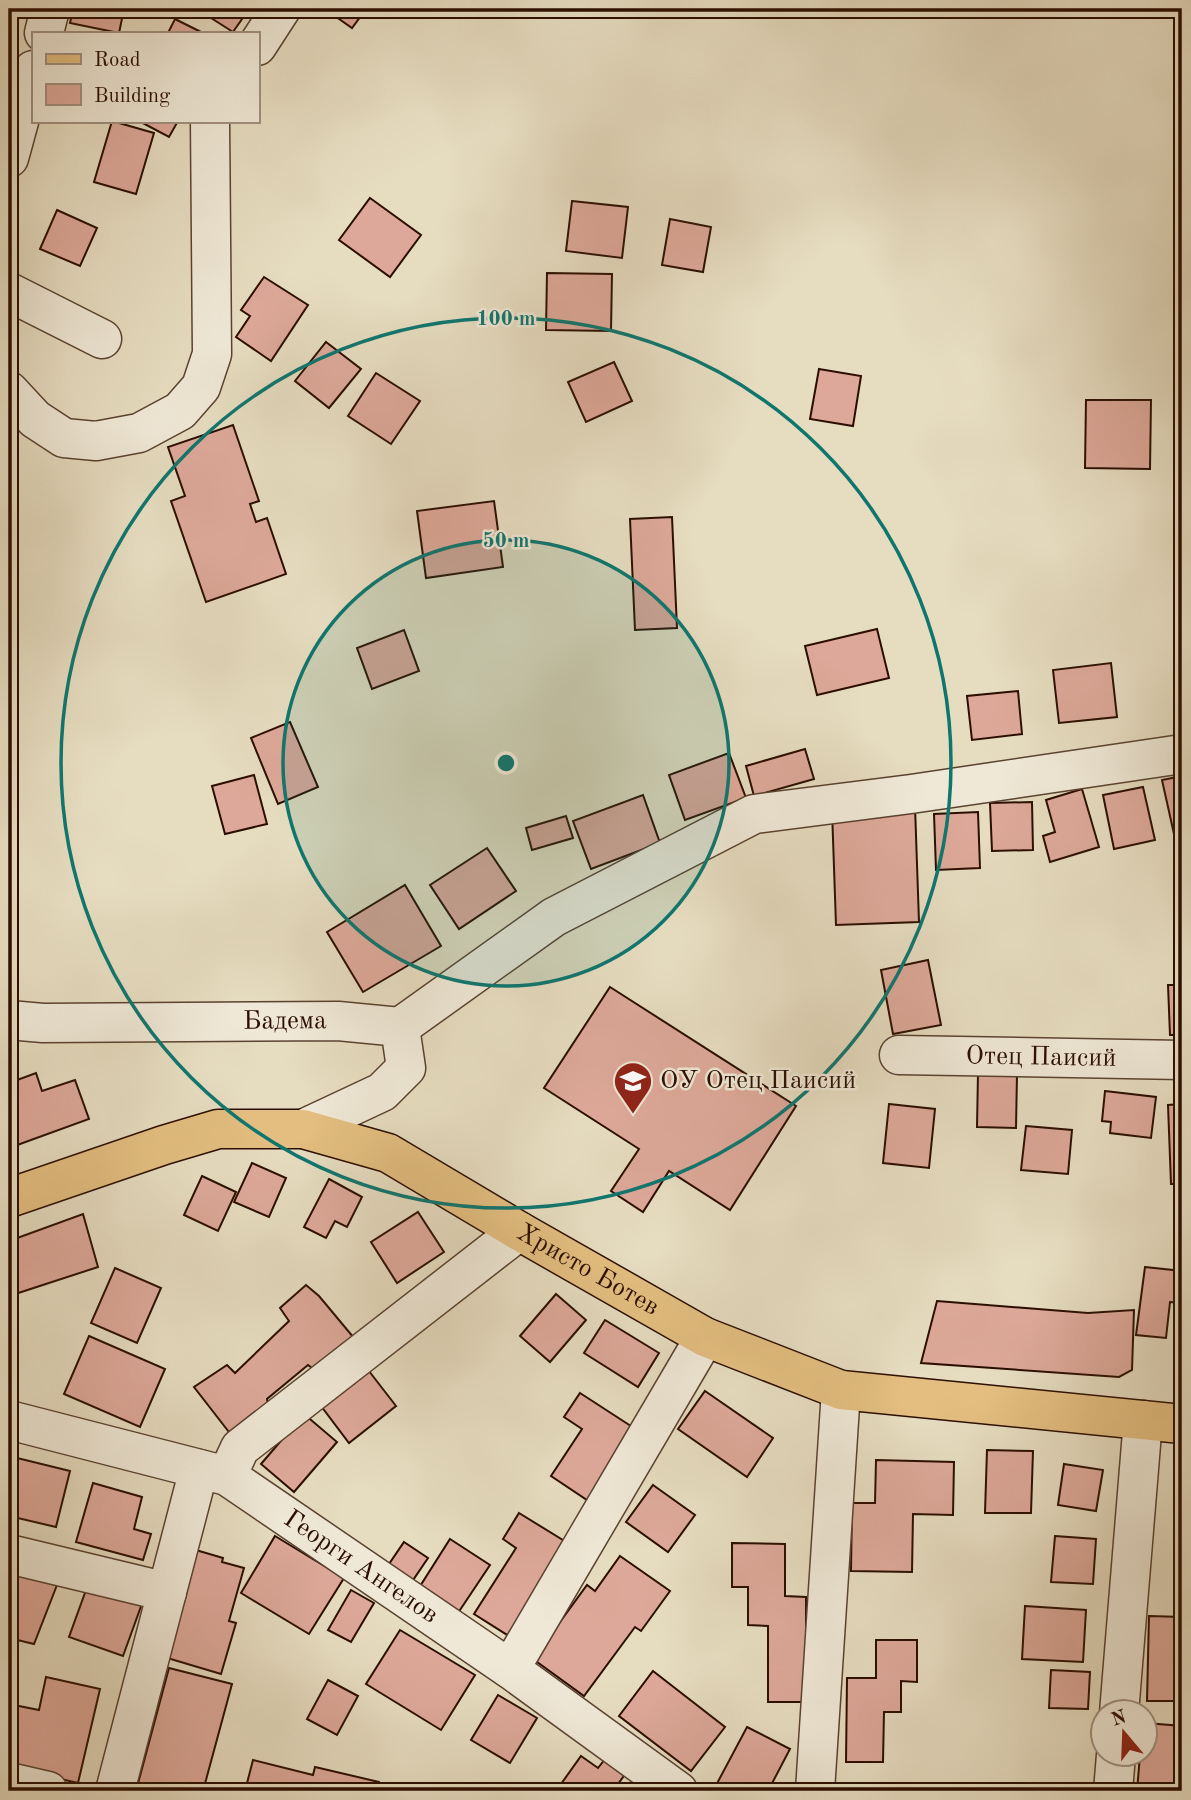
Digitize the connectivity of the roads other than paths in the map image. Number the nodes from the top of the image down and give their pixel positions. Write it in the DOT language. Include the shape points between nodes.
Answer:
graph roads {
  1 [pos="50,9"];
  2 [pos="281,9"];
  3 [pos="44,32"];
  4 [pos="259,43"];
  5 [pos="32,74"];
  6 [pos="210,122"];
  7 [pos="9,158"];
  8 [pos="9,292"];
  9 [pos="102,339"];
  10 [pos="9,391"];
  11 [pos="1182,754"];
  12 [pos="9,1020"];
  13 [pos="400,1027"];
  14 [pos="899,1055"];
  15 [pos="1182,1060"];
  16 [pos="303,1129"];
  17 [pos="9,1198"];
  18 [pos="520,1231"];
  19 [pos="705,1337"];
  20 [pos="841,1390"];
  21 [pos="9,1420"];
  22 [pos="1143,1420"];
  23 [pos="1182,1424"];
  24 [pos="213,1472"];
  25 [pos="9,1555"];
  26 [pos="167,1592"];
  27 [pos="510,1669"];
  28 [pos="1120,1699"];
  29 [pos="1115,1769"];
  30 [pos="9,1782"];
  31 [pos="665,1787"];
  32 [pos="48,1791"];
  33 [pos="115,1791"];
  34 [pos="815,1791"];
  35 [pos="1113,1791"];
  1 -- 3 [label="street"];
  2 -- 4 [label="street"];
  5 -- 7 [label="street"];
  6 -- 10 [label="street" via="212,354 201,387 180,411 139,433 96,441 64,438 35,419"];
  8 -- 9 [label="street"];
  11 -- 13 [label="street" via="754,814 554,917"];
  12 -- 13 [label="street, Бадема" via="338,1021"];
  13 -- 16 [label="street" via="406,1068 382,1092"];
  14 -- 15 [label="street, Отец Паисий"];
  16 -- 17 [label="main road, Христо Ботев" via="218,1129"];
  16 -- 18 [label="main road, Христо Ботев" via="387,1153"];
  18 -- 19 [label="main road, Христо Ботев"];
  18 -- 24 [label="street"];
  19 -- 20 [label="main road, Христо Ботев"];
  19 -- 27 [label="street"];
  20 -- 22 [label="main road, Христо Ботев"];
  20 -- 34 [label="street"];
  21 -- 24 [label="street, Георги Ангелов"];
  22 -- 23 [label="main road, Христо Ботев"];
  22 -- 28 [label="street"];
  24 -- 26 [label="street"];
  24 -- 27 [label="street, Георги Ангелов"];
  25 -- 26 [label="street"];
  26 -- 33 [label="street"];
  27 -- 31 [label="street, Георги Ангелов"];
  29 -- 35 [label="street"];
  30 -- 32 [label="street"];
}
